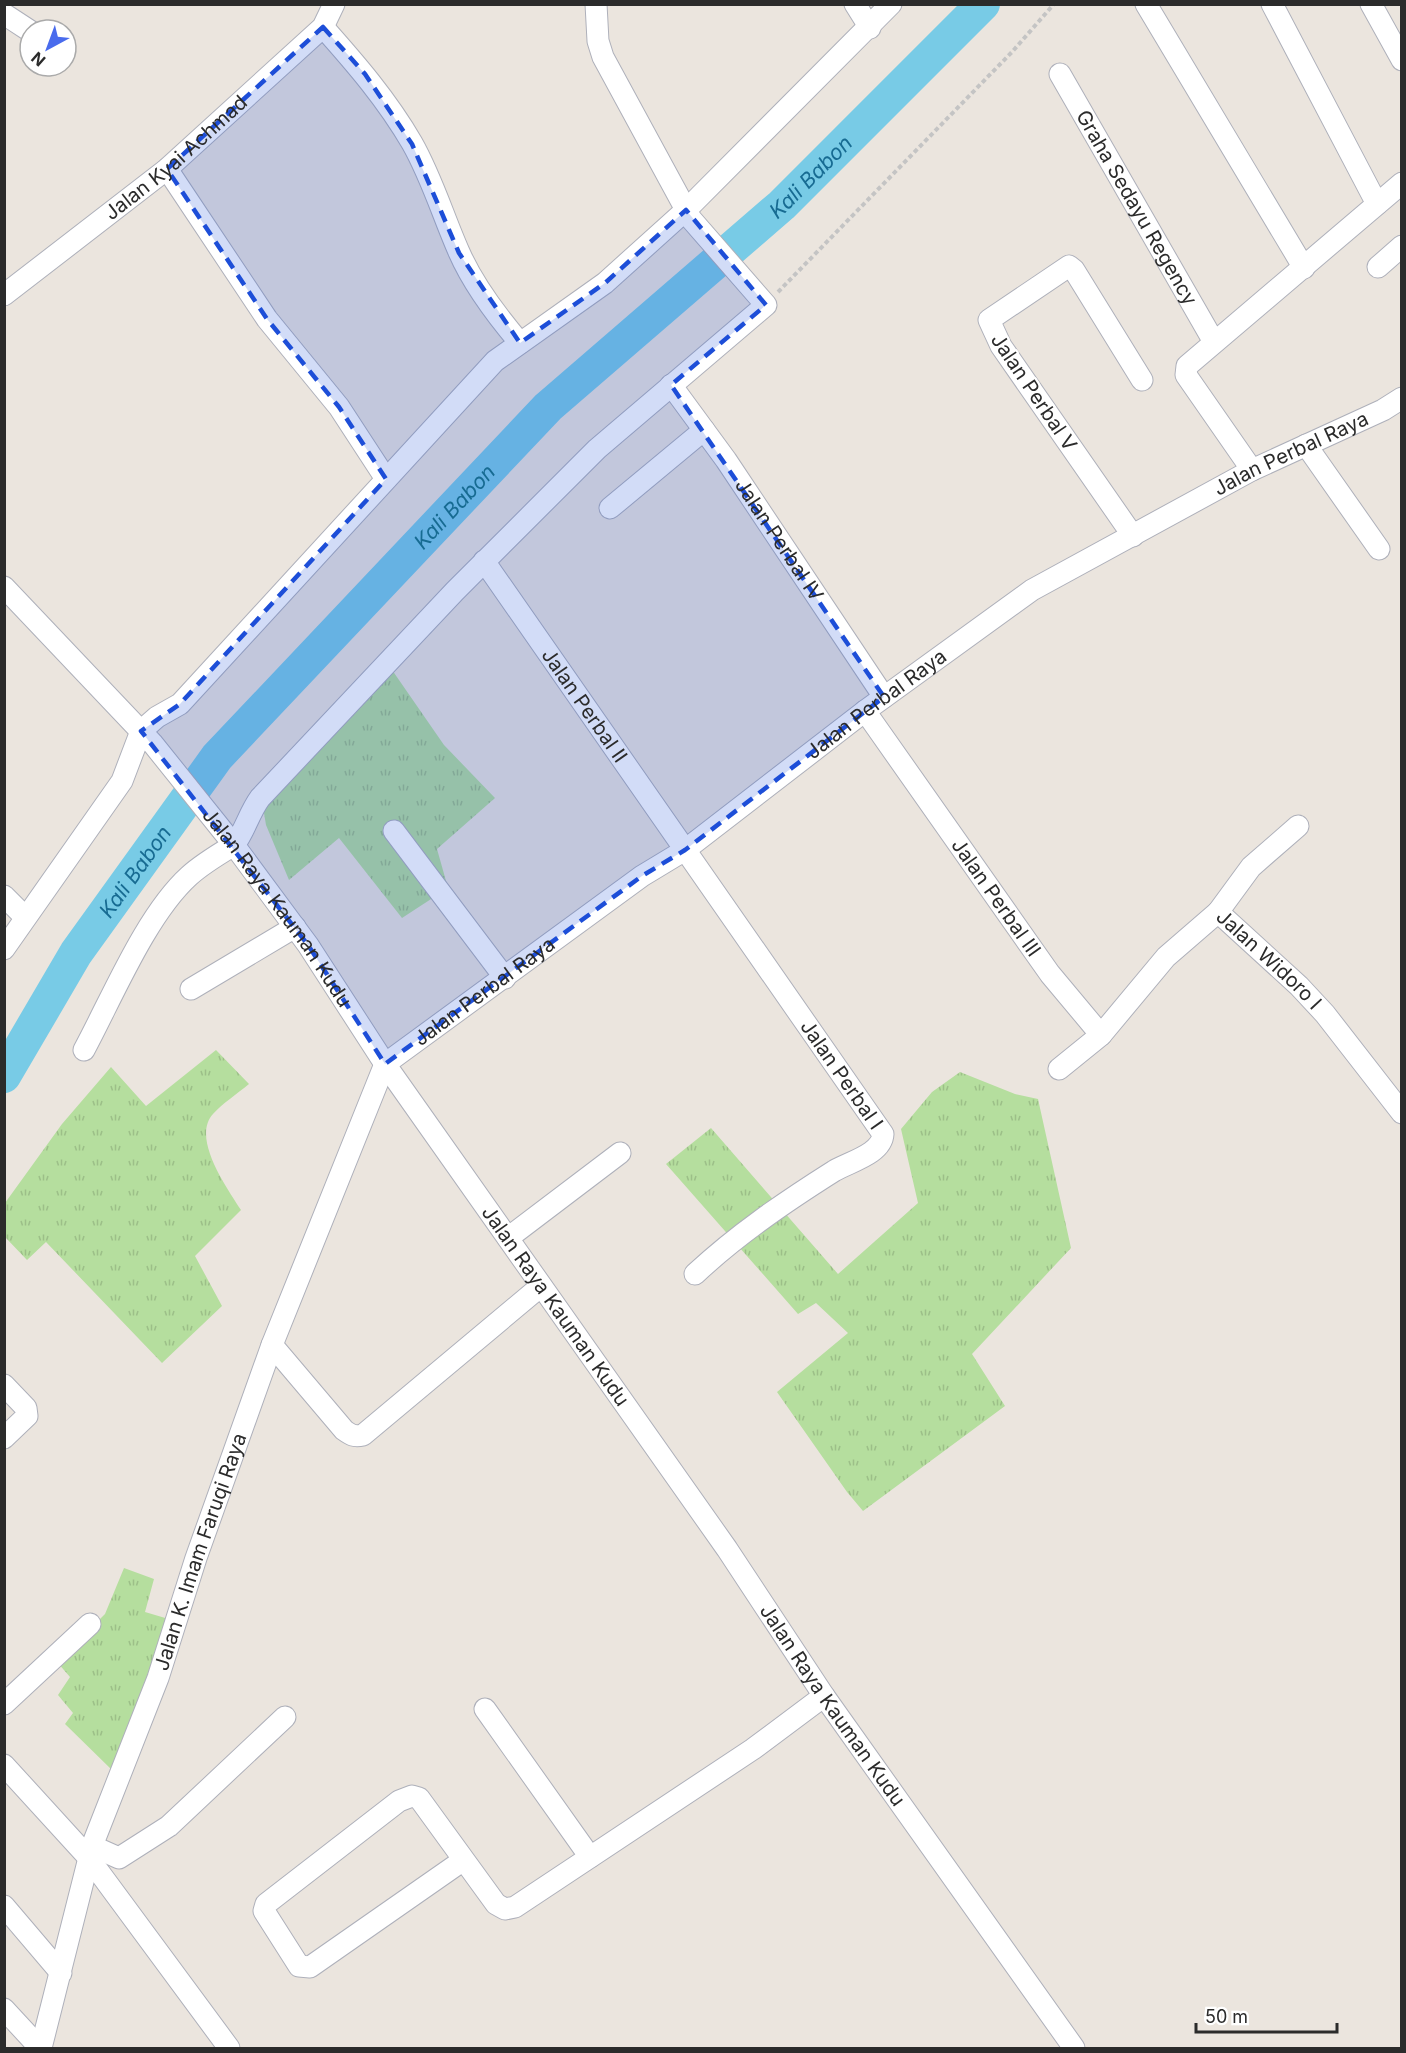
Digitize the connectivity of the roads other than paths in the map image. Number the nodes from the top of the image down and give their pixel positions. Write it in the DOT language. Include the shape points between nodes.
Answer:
graph roads {
  1 [pos="333,4"];
  2 [pos="596,4"];
  3 [pos="855,4"];
  4 [pos="891,4"];
  5 [pos="1146,4"];
  6 [pos="1272,4"];
  7 [pos="1371,4"];
  8 [pos="4,14"];
  9 [pos="18,23"];
  10 [pos="323,27"];
  11 [pos="870,28"];
  12 [pos="1401,60"];
  13 [pos="1059,74"];
  14 [pos="167,169"];
  15 [pos="1401,183"];
  16 [pos="1377,204"];
  17 [pos="688,215"];
  18 [pos="1401,246"];
  19 [pos="1378,267"];
  20 [pos="1304,268"];
  21 [pos="4,295"];
  22 [pos="1214,342"];
  23 [pos="520,343"];
  24 [pos="1142,380"];
  25 [pos="671,385"];
  26 [pos="1401,398"];
  27 [pos="704,430"];
  28 [pos="1305,445"];
  29 [pos="1252,470"];
  30 [pos="387,479"];
  31 [pos="610,508"];
  32 [pos="1133,536"];
  33 [pos="1379,549"];
  34 [pos="484,561"];
  35 [pos="4,587"];
  36 [pos="884,697"];
  37 [pos="865,711"];
  38 [pos="147,738"];
  39 [pos="1298,826"];
  40 [pos="394,831"];
  41 [pos="232,843"];
  42 [pos="685,850"];
  43 [pos="4,896"];
  44 [pos="1218,912"];
  45 [pos="25,917"];
  46 [pos="295,927"];
  47 [pos="4,949"];
  48 [pos="505,978"];
  49 [pos="191,989"];
  50 [pos="1101,1035"];
  51 [pos="84,1050"];
  52 [pos="386,1064"];
  53 [pos="1059,1069"];
  54 [pos="1401,1113"];
  55 [pos="620,1153"];
  56 [pos="507,1238"];
  57 [pos="695,1274"];
  58 [pos="541,1286"];
  59 [pos="272,1345"];
  60 [pos="4,1385"];
  61 [pos="4,1438"];
  62 [pos="90,1624"];
  63 [pos="824,1696"];
  64 [pos="4,1704"];
  65 [pos="486,1709"];
  66 [pos="285,1716"];
  67 [pos="4,1765"];
  68 [pos="90,1852"];
  69 [pos="590,1857"];
  70 [pos="462,1861"];
  71 [pos="4,1906"];
  72 [pos="61,1973"];
  73 [pos="4,2009"];
  74 [pos="40,2049"];
  75 [pos="229,2049"];
  76 [pos="1074,2049"];
  1 -- 10 [label="street, Jalan Kyai Achmad"];
  2 -- 17 [label="street" via="603,57"];
  3 -- 11 [label="street"];
  4 -- 11 [label="street"];
  5 -- 20 [label="street"];
  6 -- 16 [label="street"];
  7 -- 12 [label="street"];
  8 -- 9 [label="street"];
  10 -- 14 [label="street, Jalan Kyai Achmad"];
  10 -- 23 [label="street" via="365,74 412,144 459,253"];
  11 -- 17 [label="street"];
  13 -- 22 [label="street, Graha Sedayu Regency"];
  14 -- 21 [label="street, Jalan Kyai Achmad"];
  14 -- 30 [label="street" via="267,319 339,407"];
  15 -- 16 [label="street"];
  16 -- 20 [label="street"];
  17 -- 23 [label="street" via="604,283"];
  17 -- 25 [label="street" via="766,305"];
  18 -- 19 [label="street"];
  20 -- 22 [label="street"];
  22 -- 29 [label="street" via="1187,366 1186,375"];
  23 -- 30 [label="street" via="480,377"];
  24 -- 32 [label="street, Jalan Perbal V" via="1069,266 989,320 1001,346"];
  25 -- 27 [label="street, Jalan Perbal IV"];
  25 -- 34 [label="street" via="597,449"];
  26 -- 28 [label="street, Jalan Perbal Raya"];
  27 -- 31 [label="street"];
  27 -- 36 [label="street, Jalan Perbal IV"];
  28 -- 29 [label="street, Jalan Perbal Raya"];
  28 -- 33 [label="street"];
  29 -- 32 [label="street, Jalan Perbal Raya"];
  30 -- 38 [label="street" via="180,704 158,717"];
  32 -- 36 [label="street, Jalan Perbal Raya" via="1032,590"];
  34 -- 41 [label="street" via="260,798"];
  34 -- 42 [label="street, Jalan Perbal II"];
  35 -- 38 [label="street, Jalan Raya Kauman Kudu"];
  36 -- 37 [label="street, Jalan Perbal Raya"];
  37 -- 42 [label="street, Jalan Perbal Raya"];
  37 -- 50 [label="street, Jalan Perbal III" via="1050,974"];
  38 -- 41 [label="street, Jalan Raya Kauman Kudu"];
  38 -- 45 [label="street" via="92,828"];
  39 -- 44 [label="street" via="1251,867"];
  40 -- 48 [label="street"];
  41 -- 46 [label="street, Jalan Raya Kauman Kudu"];
  41 -- 51 [label="street" via="189,875 162,906"];
  42 -- 48 [label="street, Jalan Perbal Raya" via="642,876"];
  42 -- 57 [label="street, Jalan Perbal I" via="883,1134 875,1149 747,1228"];
  43 -- 45 [label="street"];
  44 -- 50 [label="street, Jalan Widoro I" via="1166,957"];
  44 -- 54 [label="street, Jalan Widoro I" via="1325,1014"];
  45 -- 47 [label="street"];
  46 -- 49 [label="street"];
  46 -- 52 [label="street, Jalan Raya Kauman Kudu"];
  48 -- 52 [label="street, Jalan Perbal Raya"];
  50 -- 53 [label="street"];
  52 -- 56 [label="street, Jalan Raya Kauman Kudu"];
  52 -- 59 [label="street, Jalan K. Imam Faruqi Raya"];
  55 -- 56 [label="street"];
  56 -- 58 [label="street, Jalan Raya Kauman Kudu"];
  58 -- 59 [label="street" via="363,1435 351,1436 344,1430"];
  58 -- 63 [label="street, Jalan Raya Kauman Kudu" via="728,1549"];
  59 -- 68 [label="street, Jalan K. Imam Faruqi Raya" via="158,1677"];
  60 -- 61 [label="street" via="26,1408 27,1416"];
  62 -- 64 [label="street"];
  63 -- 69 [label="street" via="753,1749"];
  63 -- 76 [label="street, Jalan Raya Kauman Kudu"];
  65 -- 69 [label="street"];
  66 -- 68 [label="street" via="169,1826 119,1858"];
  67 -- 68 [label="street"];
  68 -- 72 [label="street, Jalan K. Imam Faruqi Raya"];
  68 -- 75 [label="street"];
  69 -- 70 [label="street" via="510,1909 496,1904"];
  70 -- 70 [label="street" via="310,1967 300,1966 264,1911 266,1905 381,1814 412,1796 419,1798"];
  71 -- 72 [label="street"];
  72 -- 74 [label="street, Jalan K. Imam Faruqi Raya"];
  73 -- 74 [label="street"];
}
